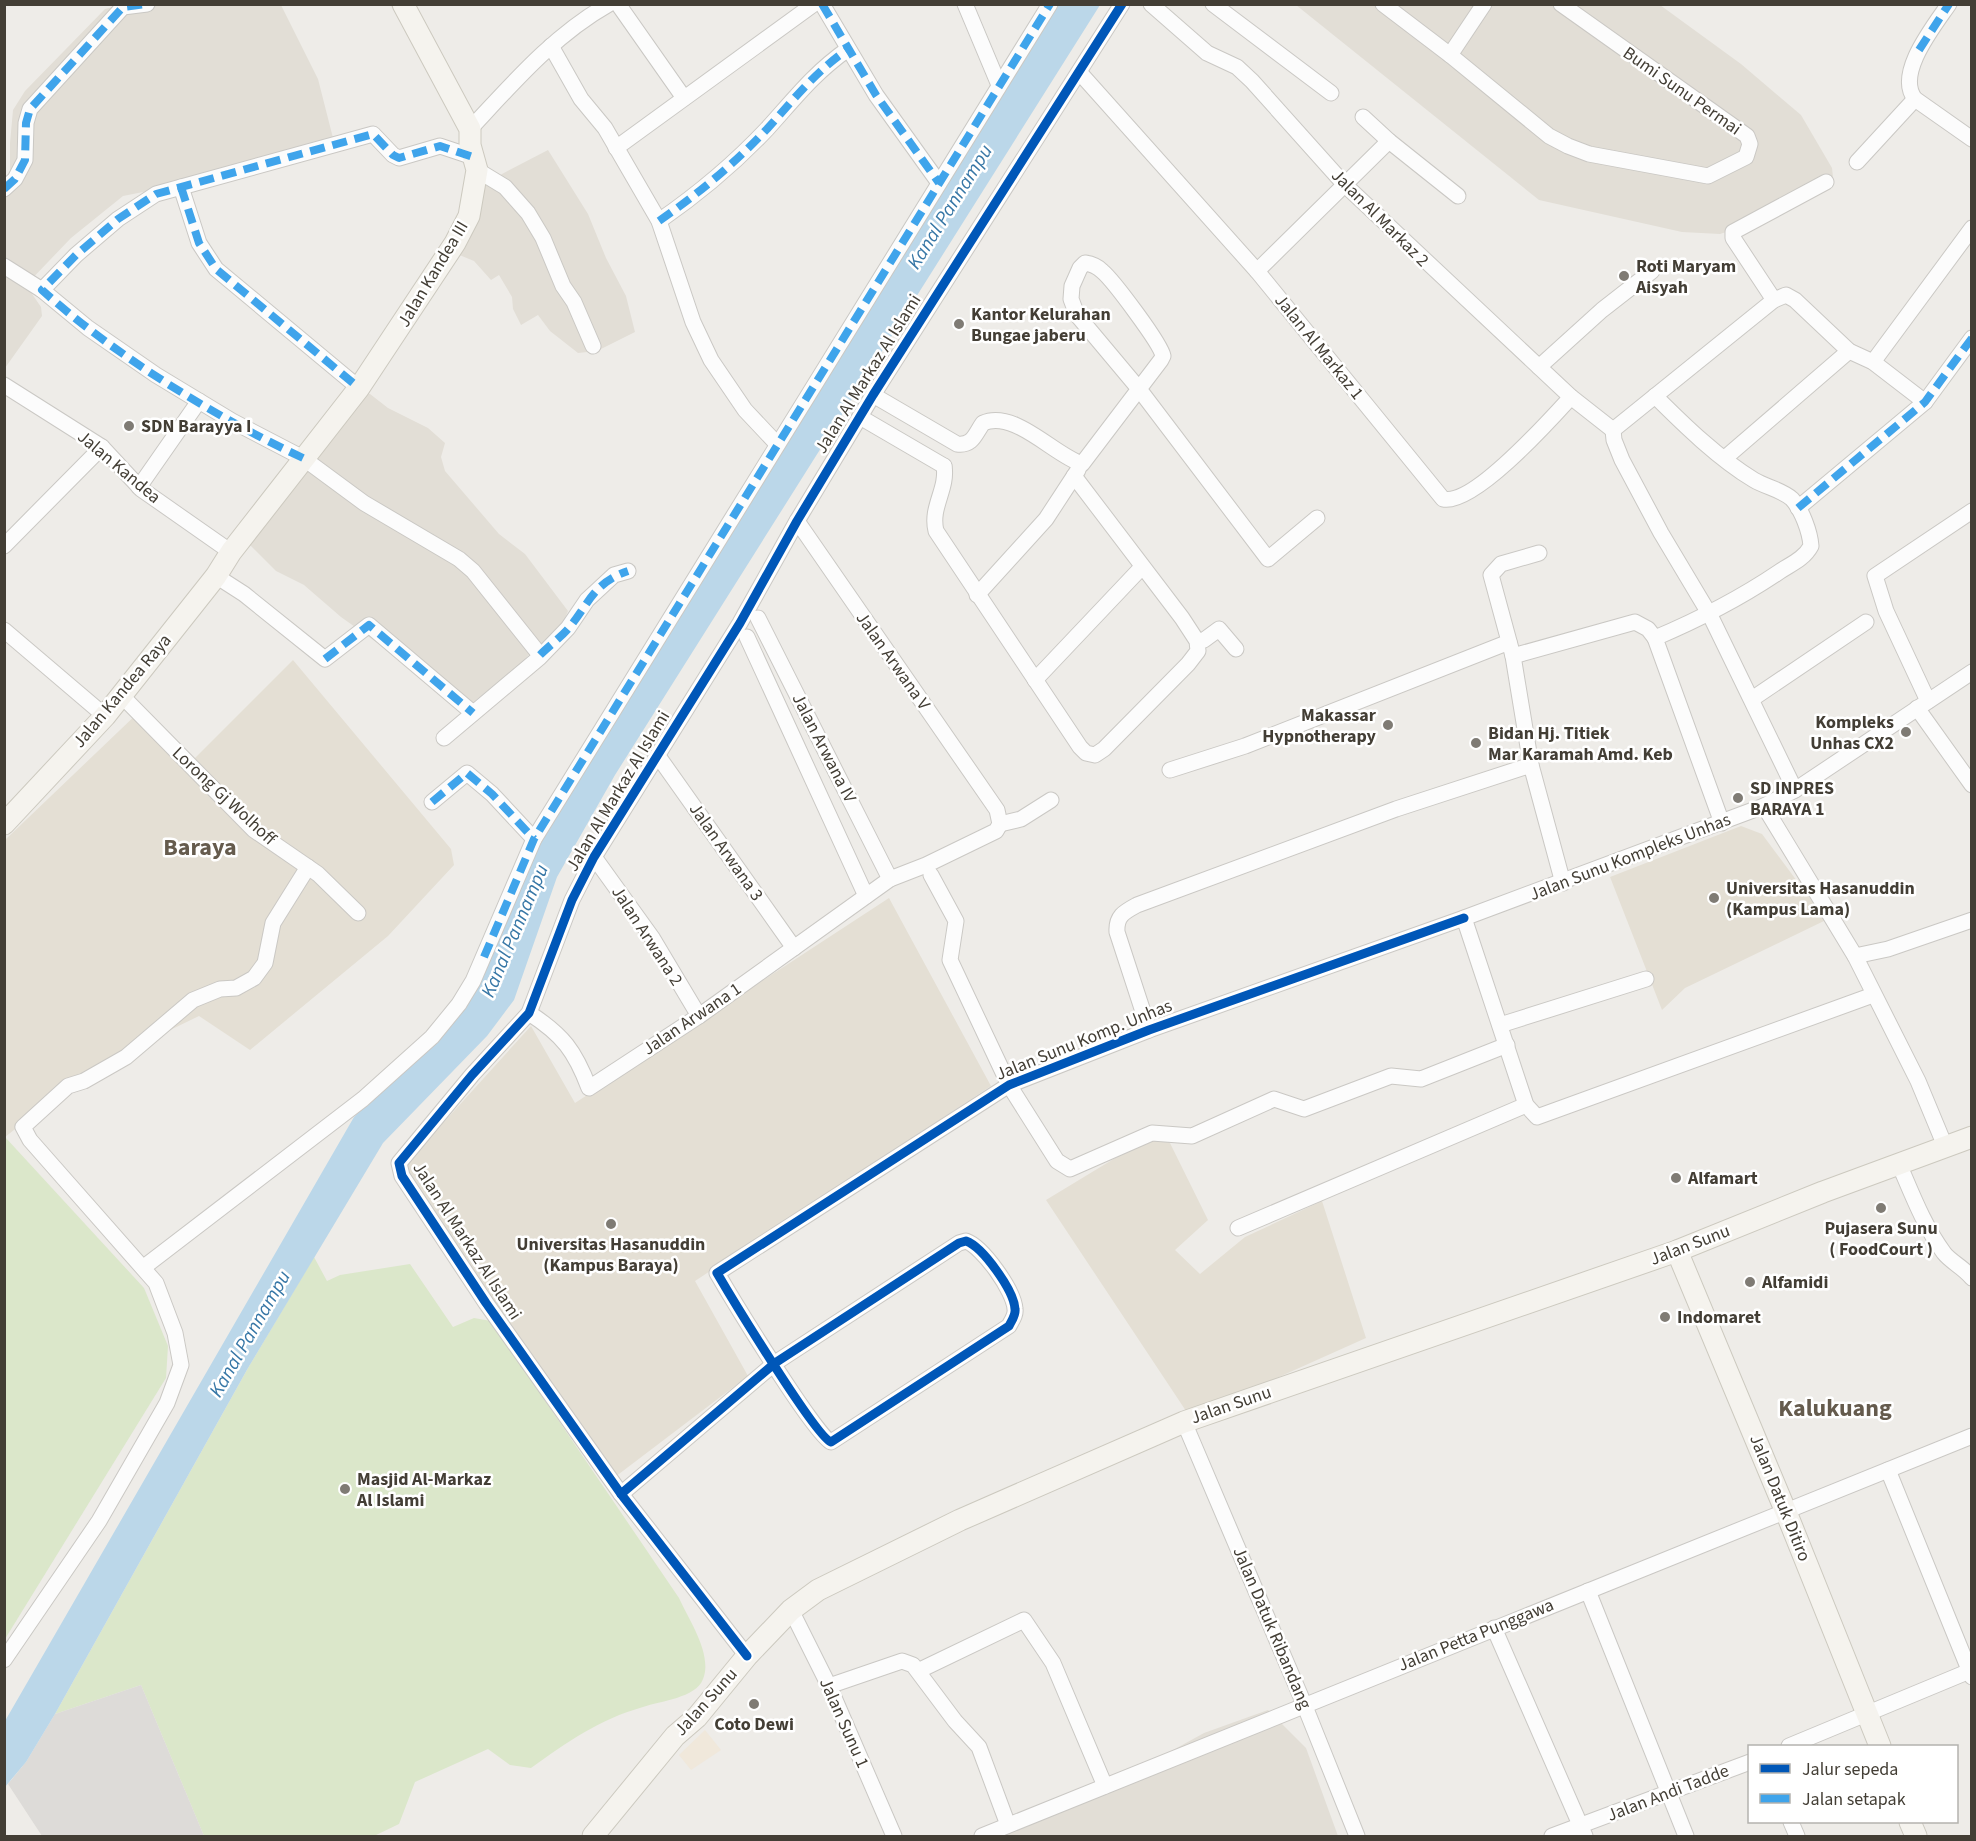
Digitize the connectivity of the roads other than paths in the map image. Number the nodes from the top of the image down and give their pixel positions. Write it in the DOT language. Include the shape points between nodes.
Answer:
graph roads {
  1 [pos="147,4"];
  2 [pos="403,4"];
  3 [pos="609,4"];
  4 [pos="618,4"];
  5 [pos="814,4"];
  6 [pos="822,4"];
  7 [pos="965,4"];
  8 [pos="1050,4"];
  9 [pos="1122,4"];
  10 [pos="1151,4"];
  11 [pos="1213,4"];
  12 [pos="1383,4"];
  13 [pos="1484,4"];
  14 [pos="1561,4"];
  15 [pos="1949,4"];
  16 [pos="118,6"];
  17 [pos="551,46"];
  18 [pos="848,49"];
  19 [pos="1450,55"];
  20 [pos="1080,73"];
  21 [pos="999,85"];
  22 [pos="1331,93"];
  23 [pos="684,98"];
  24 [pos="1915,99"];
  25 [pos="1363,117"];
  26 [pos="470,129"];
  27 [pos="1971,139"];
  28 [pos="1389,141"];
  29 [pos="616,148"];
  30 [pos="1857,162"];
  31 [pos="475,163"];
  32 [pos="1826,182"];
  33 [pos="939,183"];
  34 [pos="1345,185"];
  35 [pos="181,187"];
  36 [pos="4,189"];
  37 [pos="1458,196"];
  38 [pos="659,221"];
  39 [pos="1971,228"];
  40 [pos="4,266"];
  41 [pos="1257,271"];
  42 [pos="1652,271"];
  43 [pos="42,290"];
  44 [pos="1774,300"];
  45 [pos="1971,338"];
  46 [pos="593,346"];
  47 [pos="1849,351"];
  48 [pos="1873,362"];
  49 [pos="1539,367"];
  50 [pos="4,385"];
  51 [pos="358,388"];
  52 [pos="1139,389"];
  53 [pos="873,395"];
  54 [pos="1655,396"];
  55 [pos="1571,397"];
  56 [pos="199,401"];
  57 [pos="1925,402"];
  58 [pos="860,417"];
  59 [pos="1613,430"];
  60 [pos="777,444"];
  61 [pos="957,444"];
  62 [pos="102,447"];
  63 [pos="303,458"];
  64 [pos="1725,458"];
  65 [pos="944,466"];
  66 [pos="1078,470"];
  67 [pos="139,487"];
  68 [pos="1798,508"];
  69 [pos="1971,511"];
  70 [pos="1317,518"];
  71 [pos="797,521"];
  72 [pos="4,546"];
  73 [pos="231,552"];
  74 [pos="1539,553"];
  75 [pos="1142,567"];
  76 [pos="628,571"];
  77 [pos="216,576"];
  78 [pos="977,595"];
  79 [pos="1710,615"];
  80 [pos="758,618"];
  81 [pos="1866,622"];
  82 [pos="4,630"];
  83 [pos="747,637"];
  84 [pos="1655,638"];
  85 [pos="1197,641"];
  86 [pos="1236,649"];
  87 [pos="1511,649"];
  88 [pos="540,655"];
  89 [pos="1971,672"];
  90 [pos="1035,680"];
  91 [pos="122,696"];
  92 [pos="1752,699"];
  93 [pos="1922,704"];
  94 [pos="473,713"];
  95 [pos="105,716"];
  96 [pos="444,738"];
  97 [pos="658,756"];
  98 [pos="1531,765"];
  99 [pos="1170,770"];
  100 [pos="1971,785"];
  101 [pos="1795,790"];
  102 [pos="1051,800"];
  103 [pos="432,802"];
  104 [pos="1764,806"];
  105 [pos="1722,823"];
  106 [pos="4,824"];
  107 [pos="1000,824"];
  108 [pos="534,839"];
  109 [pos="594,856"];
  110 [pos="308,867"];
  111 [pos="931,875"];
  112 [pos="890,879"];
  113 [pos="1563,882"];
  114 [pos="866,896"];
  115 [pos="358,913"];
  116 [pos="1464,918"];
  117 [pos="1971,921"];
  118 [pos="794,948"];
  119 [pos="1855,956"];
  120 [pos="1646,978"];
  121 [pos="1873,995"];
  122 [pos="529,1013"];
  123 [pos="699,1016"];
  124 [pos="1500,1025"];
  125 [pos="1149,1030"];
  126 [pos="1507,1045"];
  127 [pos="1009,1085"];
  128 [pos="1526,1105"];
  129 [pos="1971,1137"];
  130 [pos="1945,1146"];
  131 [pos="1899,1164"];
  132 [pos="1238,1227"];
  133 [pos="1677,1251"];
  134 [pos="144,1267"];
  135 [pos="1971,1278"];
  136 [pos="775,1363"];
  137 [pos="1184,1422"];
  138 [pos="1971,1436"];
  139 [pos="1888,1470"];
  140 [pos="621,1494"];
  141 [pos="1786,1512"];
  142 [pos="1588,1591"];
  143 [pos="791,1610"];
  144 [pos="1494,1628"];
  145 [pos="747,1656"];
  146 [pos="4,1660"];
  147 [pos="920,1670"];
  148 [pos="1971,1673"];
  149 [pos="829,1686"];
  150 [pos="1304,1704"];
  151 [pos="1867,1716"];
  152 [pos="1792,1745"];
  153 [pos="1880,1745"];
  154 [pos="1748,1762"];
  155 [pos="1104,1786"];
  156 [pos="1669,1792"];
  157 [pos="1008,1825"];
  158 [pos="1583,1831"];
  159 [pos="593,1836"];
  160 [pos="894,1836"];
  161 [pos="982,1836"];
  162 [pos="1357,1836"];
  163 [pos="1552,1836"];
  164 [pos="1686,1836"];
  1 -- 16 [label="street"];
  2 -- 26 [label="main road"];
  3 -- 17 [label="street"];
  4 -- 23 [label="street"];
  5 -- 23 [label="street"];
  6 -- 18 [label="street"];
  7 -- 21 [label="street"];
  8 -- 21 [label="street"];
  9 -- 20 [label="street, Jalan Al Markaz Al Islami"];
  10 -- 34 [label="street, Jalan Al Markaz 2" via="1207,53 1237,67"];
  11 -- 22 [label="street"];
  12 -- 19 [label="street, Bumi Sunu Permai"];
  13 -- 19 [label="street"];
  14 -- 19 [label="street, Bumi Sunu Permai" via="1747,136 1750,144 1746,157 1708,176 1590,154 1549,136"];
  15 -- 24 [label="street" via="1919,50 1911,70 1910,89"];
  16 -- 36 [label="street" via="30,109 25,160"];
  17 -- 26 [label="street"];
  17 -- 29 [label="street" via="581,99"];
  18 -- 33 [label="street"];
  18 -- 38 [label="street" via="820,69 702,191"];
  20 -- 41 [label="street, Jalan Al Markaz 1"];
  20 -- 53 [label="street, Jalan Al Markaz Al Islami"];
  21 -- 33 [label="street"];
  23 -- 29 [label="street"];
  24 -- 27 [label="street"];
  24 -- 30 [label="street"];
  25 -- 28 [label="street"];
  26 -- 31 [label="main road, Jalan Kandea III"];
  28 -- 34 [label="street"];
  28 -- 37 [label="street"];
  29 -- 38 [label="street"];
  31 -- 35 [label="street" via="440,146 399,158 373,134"];
  31 -- 46 [label="street" via="528,213"];
  31 -- 51 [label="main road, Jalan Kandea III" via="469,216 455,243"];
  32 -- 44 [label="street" via="1733,231 1733,238"];
  33 -- 60 [label="street"];
  34 -- 41 [label="street"];
  34 -- 49 [label="street, Jalan Al Markaz 2"];
  35 -- 43 [label="street" via="156,194 118,219"];
  35 -- 51 [label="street" via="199,243 216,269"];
  38 -- 60 [label="street" via="693,322 711,360 745,410"];
  39 -- 48 [label="street"];
  40 -- 43 [label="street"];
  41 -- 55 [label="street, Jalan Al Markaz 1" via="1445,500 1478,487 1530,441"];
  42 -- 49 [label="street"];
  43 -- 56 [label="street" via="107,342"];
  44 -- 47 [label="street" via="1786,295 1795,300"];
  44 -- 54 [label="street"];
  45 -- 57 [label="street"];
  47 -- 48 [label="street"];
  47 -- 64 [label="street"];
  48 -- 57 [label="street"];
  49 -- 55 [label="street, Jalan Al Markaz 2"];
  50 -- 62 [label="street, Jalan Kandea"];
  51 -- 63 [label="main road, Jalan Kandea III"];
  52 -- 52 [label="street" via="1077,315 1071,299 1072,286 1085,263 1103,271 1162,352 1161,360"];
  52 -- 66 [label="street"];
  52 -- 70 [label="street" via="1268,559"];
  53 -- 58 [label="street, Jalan Al Markaz Al Islami"];
  53 -- 61 [label="street"];
  54 -- 59 [label="street"];
  54 -- 64 [label="street"];
  55 -- 59 [label="street, Jalan Al Markaz 2"];
  56 -- 63 [label="street"];
  56 -- 67 [label="street"];
  57 -- 68 [label="street"];
  58 -- 65 [label="street"];
  58 -- 71 [label="street, Jalan Al Markaz Al Islami"];
  59 -- 79 [label="street" via="1622,460 1660,533"];
  60 -- 108 [label="street"];
  61 -- 65 [label="street"];
  61 -- 66 [label="street" via="966,445 983,423 998,420 1036,436 1072,461"];
  62 -- 67 [label="street, Jalan Kandea"];
  62 -- 72 [label="street"];
  63 -- 73 [label="main road, Jalan Kandea III"];
  63 -- 88 [label="street" via="364,503 459,559"];
  64 -- 68 [label="street" via="1754,480 1791,498"];
  65 -- 78 [label="street" via="932,518 944,545"];
  66 -- 75 [label="street"];
  66 -- 78 [label="street" via="1046,519"];
  67 -- 73 [label="street, Jalan Kandea"];
  68 -- 79 [label="street" via="1810,540 1808,553"];
  69 -- 93 [label="street" via="1875,576"];
  71 -- 97 [label="street, Jalan Al Markaz Al Islami" via="753,602"];
  71 -- 107 [label="street, Jalan Arwana V" via="990,801"];
  73 -- 77 [label="main road, Jalan Kandea Raya"];
  74 -- 87 [label="street" via="1513,559 1492,571"];
  75 -- 85 [label="street"];
  75 -- 90 [label="street"];
  76 -- 88 [label="street" via="615,575 587,600 568,628"];
  77 -- 91 [label="main road, Jalan Kandea Raya"];
  77 -- 94 [label="street" via="325,659 369,626"];
  78 -- 90 [label="street"];
  79 -- 84 [label="street"];
  79 -- 92 [label="street"];
  80 -- 112 [label="street, Jalan Arwana IV"];
  81 -- 92 [label="street"];
  82 -- 95 [label="street"];
  83 -- 114 [label="street"];
  84 -- 87 [label="street" via="1635,622"];
  84 -- 105 [label="street"];
  85 -- 86 [label="street" via="1219,629"];
  85 -- 90 [label="street" via="1194,658 1095,755 1080,747"];
  87 -- 98 [label="street"];
  87 -- 99 [label="street"];
  88 -- 94 [label="street"];
  89 -- 93 [label="street, Jalan Sunu Kompleks Unhas"];
  91 -- 95 [label="main road, Jalan Kandea Raya"];
  91 -- 110 [label="street, Lorong Gj Wolhoff" via="254,830"];
  92 -- 101 [label="street"];
  93 -- 100 [label="street"];
  93 -- 101 [label="street, Jalan Sunu Kompleks Unhas"];
  94 -- 96 [label="street"];
  95 -- 106 [label="main road, Jalan Kandea Raya"];
  97 -- 109 [label="street, Jalan Al Markaz Al Islami"];
  97 -- 118 [label="street, Jalan Arwana 3"];
  98 -- 113 [label="street"];
  98 -- 125 [label="street" via="1396,808 1137,904 1121,914 1117,932"];
  101 -- 104 [label="street, Jalan Sunu Kompleks Unhas"];
  102 -- 107 [label="street, Jalan Arwana 1" via="1021,819"];
  103 -- 108 [label="street" via="467,773"];
  104 -- 105 [label="street, Jalan Sunu Kompleks Unhas"];
  104 -- 119 [label="street"];
  105 -- 113 [label="street, Jalan Sunu Kompleks Unhas"];
  107 -- 112 [label="street, Jalan Arwana 1" via="990,835"];
  108 -- 134 [label="street" via="473,981 432,1037 363,1099"];
  109 -- 122 [label="street, Jalan Al Markaz Al Islami" via="572,900"];
  109 -- 123 [label="street, Jalan Arwana 2" via="653,939"];
  110 -- 115 [label="street, Lorong Gj Wolhoff"];
  110 -- 134 [label="street" via="273,922 265,963 254,978 236,988 220,988 193,1000 126,1057 68,1086 23,1127 30,1140"];
  111 -- 127 [label="street" via="956,921 950,960"];
  112 -- 114 [label="street, Jalan Arwana 1"];
  113 -- 116 [label="street, Jalan Sunu Kompleks Unhas"];
  114 -- 118 [label="street, Jalan Arwana 1"];
  116 -- 124 [label="street"];
  116 -- 125 [label="street, Jalan Sunu Komp. Unhas"];
  117 -- 119 [label="street"];
  118 -- 123 [label="street, Jalan Arwana 1"];
  119 -- 121 [label="street"];
  120 -- 124 [label="street"];
  121 -- 128 [label="street" via="1537,1117"];
  121 -- 130 [label="street" via="1918,1081"];
  122 -- 123 [label="street, Jalan Arwana 1" via="570,1046 589,1088"];
  122 -- 140 [label="street, Jalan Al Markaz Al Islami" via="403,1156 399,1169 486,1303"];
  124 -- 126 [label="street"];
  125 -- 127 [label="street, Jalan Sunu Komp. Unhas"];
  126 -- 127 [label="street" via="1421,1079 1391,1076 1304,1109 1274,1099 1192,1136 1152,1133 1070,1169 1057,1161"];
  126 -- 128 [label="street"];
  127 -- 136 [label="street, Jalan Sunu Komp. Unhas" via="717,1274"];
  128 -- 132 [label="street"];
  129 -- 130 [label="main road, Jalan Sunu"];
  130 -- 131 [label="main road, Jalan Sunu"];
  131 -- 133 [label="main road, Jalan Sunu"];
  131 -- 135 [label="street" via="1929,1232 1943,1252"];
  133 -- 137 [label="main road, Jalan Sunu"];
  133 -- 141 [label="main road, Jalan Datuk Ditiro"];
  134 -- 146 [label="street" via="156,1282 176,1333 181,1365 174,1388 99,1521"];
  136 -- 136 [label="street" via="819,1432 827,1441 836,1440 1009,1326 1016,1313 1014,1299 979,1249 966,1241"];
  136 -- 140 [label="street"];
  137 -- 143 [label="main road, Jalan Sunu" via="960,1520 818,1590"];
  137 -- 150 [label="street, Jalan Datuk Ribandang"];
  138 -- 139 [label="street, Jalan Petta Punggawa"];
  139 -- 141 [label="street, Jalan Petta Punggawa"];
  139 -- 148 [label="street"];
  140 -- 145 [label="street, Jalan Al Markaz Al Islami"];
  141 -- 142 [label="street, Jalan Petta Punggawa"];
  141 -- 151 [label="main road, Jalan Datuk Ditiro"];
  142 -- 144 [label="street, Jalan Petta Punggawa"];
  142 -- 156 [label="street"];
  143 -- 145 [label="main road, Jalan Sunu"];
  143 -- 149 [label="street, Jalan Sunu 1"];
  144 -- 150 [label="street, Jalan Petta Punggawa"];
  144 -- 158 [label="street"];
  145 -- 159 [label="main road, Jalan Sunu"];
  147 -- 149 [label="street" via="902,1661"];
  147 -- 155 [label="street" via="1024,1620 1053,1663"];
  147 -- 157 [label="street" via="943,1705 979,1747"];
  148 -- 151 [label="street"];
  149 -- 160 [label="street, Jalan Sunu 1"];
  150 -- 155 [label="street, Jalan Petta Punggawa"];
  150 -- 162 [label="street, Jalan Datuk Ribandang"];
  151 -- 152 [label="street"];
  151 -- 153 [label="main road, Jalan Datuk Ditiro"];
  154 -- 156 [label="street, Jalan Andi Tadde"];
  155 -- 157 [label="street, Jalan Petta Punggawa"];
  156 -- 158 [label="street, Jalan Andi Tadde"];
  156 -- 164 [label="street"];
  157 -- 161 [label="street, Jalan Petta Punggawa"];
  158 -- 163 [label="street, Jalan Andi Tadde"];
}
